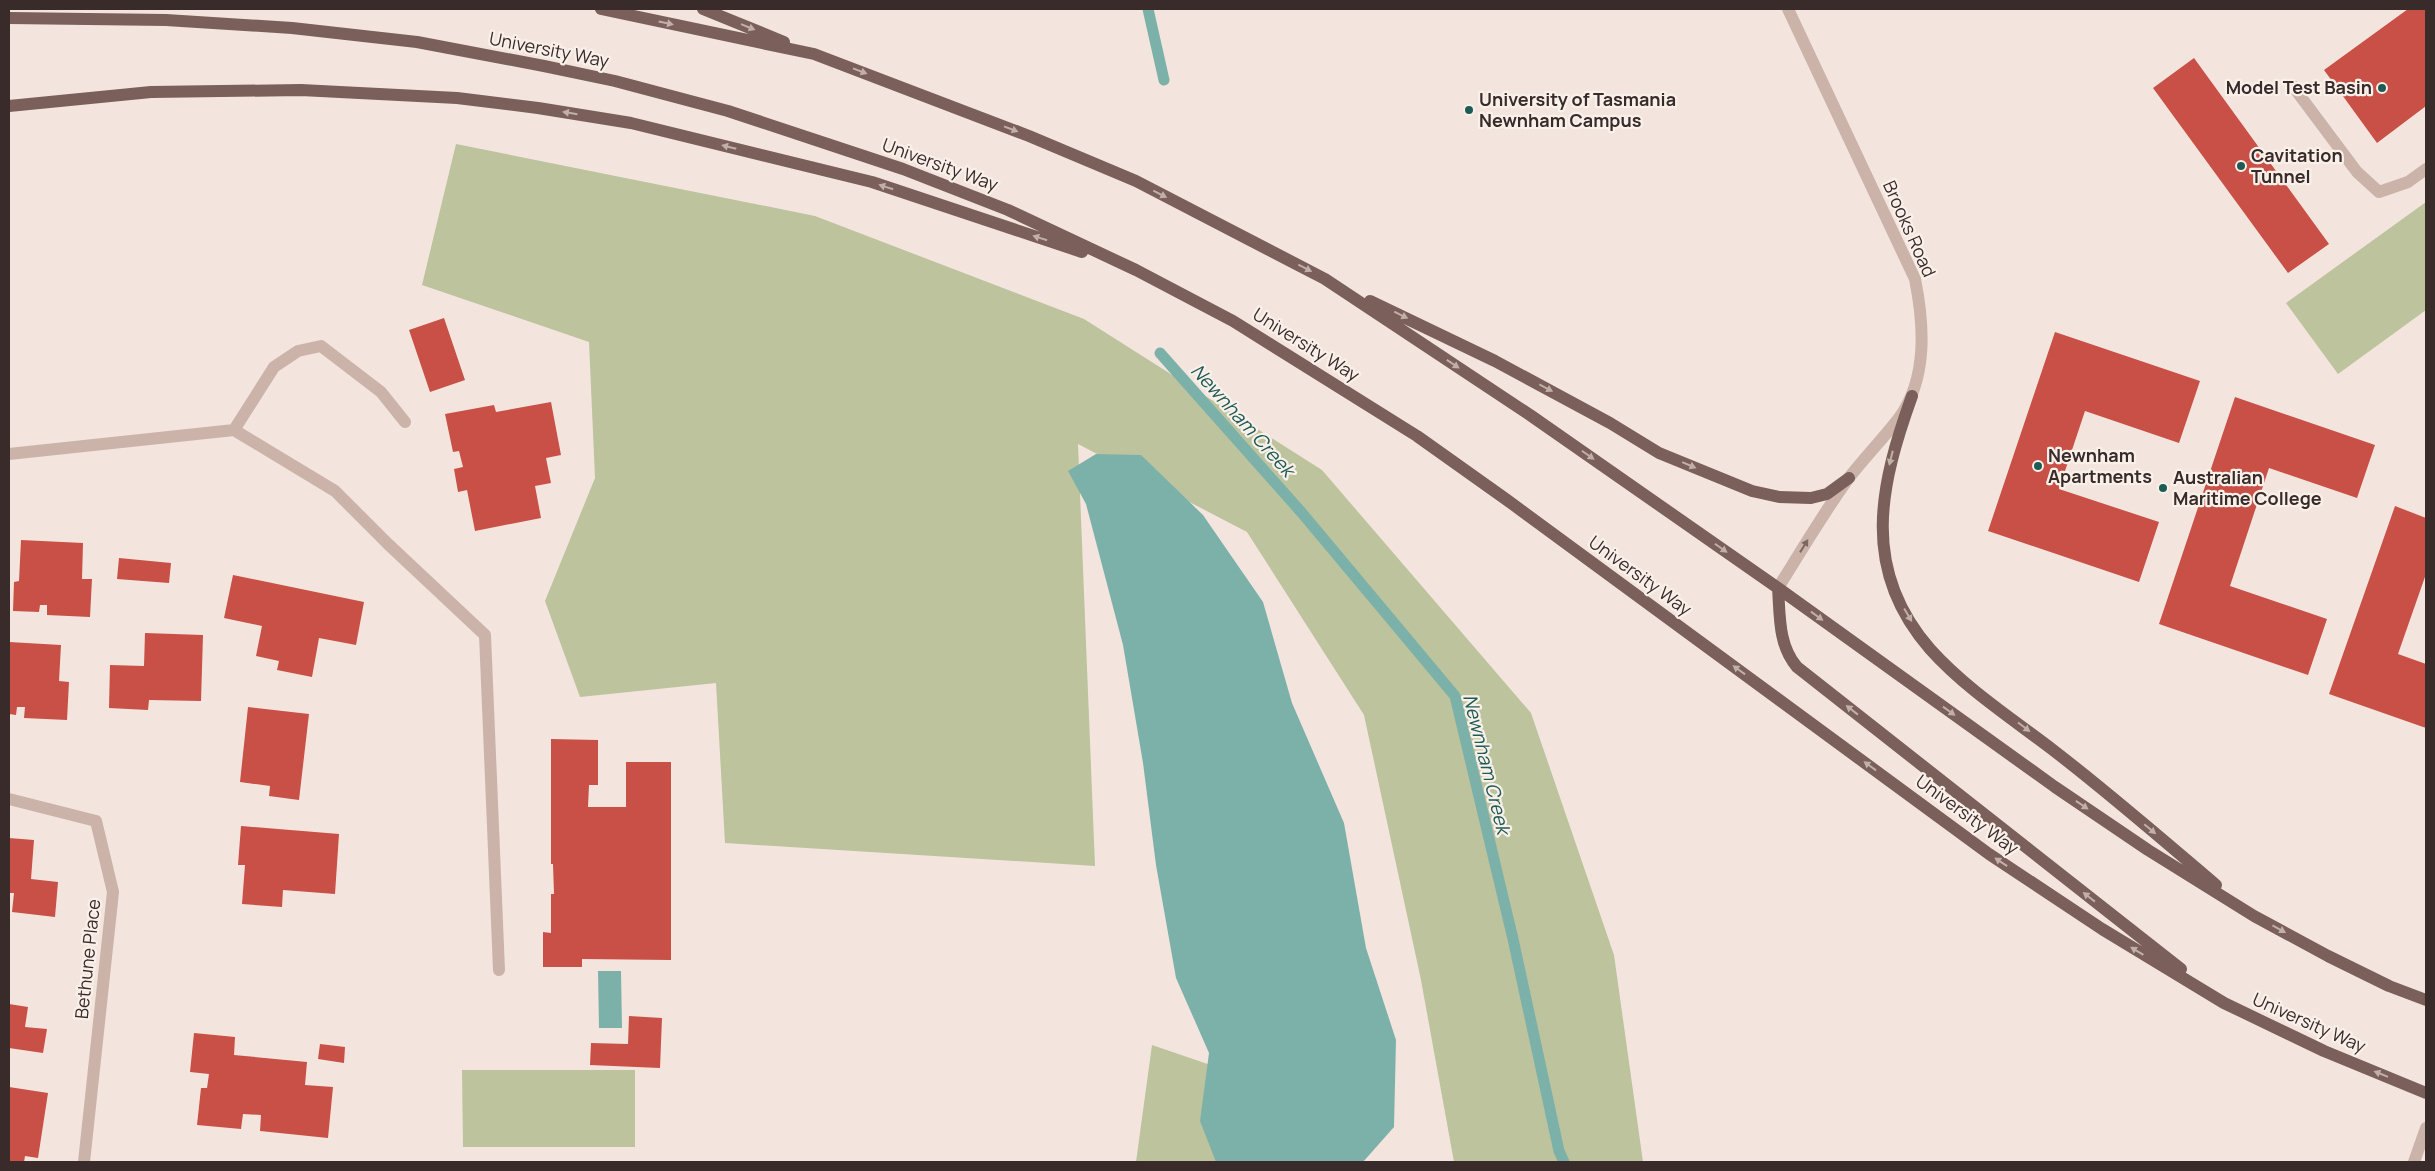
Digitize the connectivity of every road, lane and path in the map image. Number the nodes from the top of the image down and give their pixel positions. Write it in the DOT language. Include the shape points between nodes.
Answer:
graph roads {
  1 [pos="601,9"];
  2 [pos="703,9"];
  3 [pos="1788,9"];
  4 [pos="9,18"];
  5 [pos="814,54"];
  6 [pos="2292,85"];
  7 [pos="9,106"];
  8 [pos="2426,169"];
  9 [pos="1136,270"];
  10 [pos="1325,279"];
  11 [pos="1912,396"];
  12 [pos="405,422"];
  13 [pos="234,430"];
  14 [pos="9,454"];
  15 [pos="1850,478"];
  16 [pos="1778,588"];
  17 [pos="9,800"];
  18 [pos="2254,916"];
  19 [pos="499,970"];
  20 [pos="2426,1000"];
  21 [pos="2224,1003"];
  22 [pos="2426,1093"];
  23 [pos="2426,1128"];
  24 [pos="84,1162"];
  25 [pos="2414,1162"];
  1 -- 5 [label="main road, one-way"];
  2 -- 5 [label="main road, one-way"];
  3 -- 11 [label="street, Brooks Road" via="1915,278 1922,339"];
  4 -- 9 [label="main road, University Way" via="166,20 292,28 417,42 615,81 728,111 903,169 1008,210"];
  5 -- 10 [label="main road, one-way" via="1011,129 1136,181"];
  6 -- 8 [label="street" via="2357,172 2379,192 2408,182"];
  9 -- 7 [label="main road, one-way" via="872,182 632,123 538,108 458,98 301,90 151,92"];
  21 -- 9 [label="main road, University Way, one-way" via="2102,929 1990,854 1417,436 1233,321"];
  10 -- 15 [label="main road, one-way" via="1495,361 1659,453 1752,491 1779,498 1811,498 1827,494"];
  10 -- 16 [label="main road, one-way" via="1530,415"];
  11 -- 15 [label="street, Brooks Road"];
  11 -- 18 [label="main road, one-way" via="1891,457 1882,529 1889,574 1897,597 1917,630 1930,648 1961,678 2074,766"];
  12 -- 13 [label="street" via="380,392 321,346 298,351 274,367"];
  13 -- 14 [label="street"];
  13 -- 19 [label="street" via="335,491 485,635"];
  16 -- 15 [label="street, Brooks Road, one-way"];
  16 -- 18 [label="main road, one-way" via="2055,787"];
  21 -- 16 [label="main road, one-way" via="1796,667 1782,642"];
  17 -- 24 [label="street, Bethune Place" via="96,821 113,892"];
  18 -- 20 [label="main road, one-way" via="2363,973"];
  22 -- 21 [label="main road, University Way, one-way"];
  23 -- 25 [label="street"];
}
